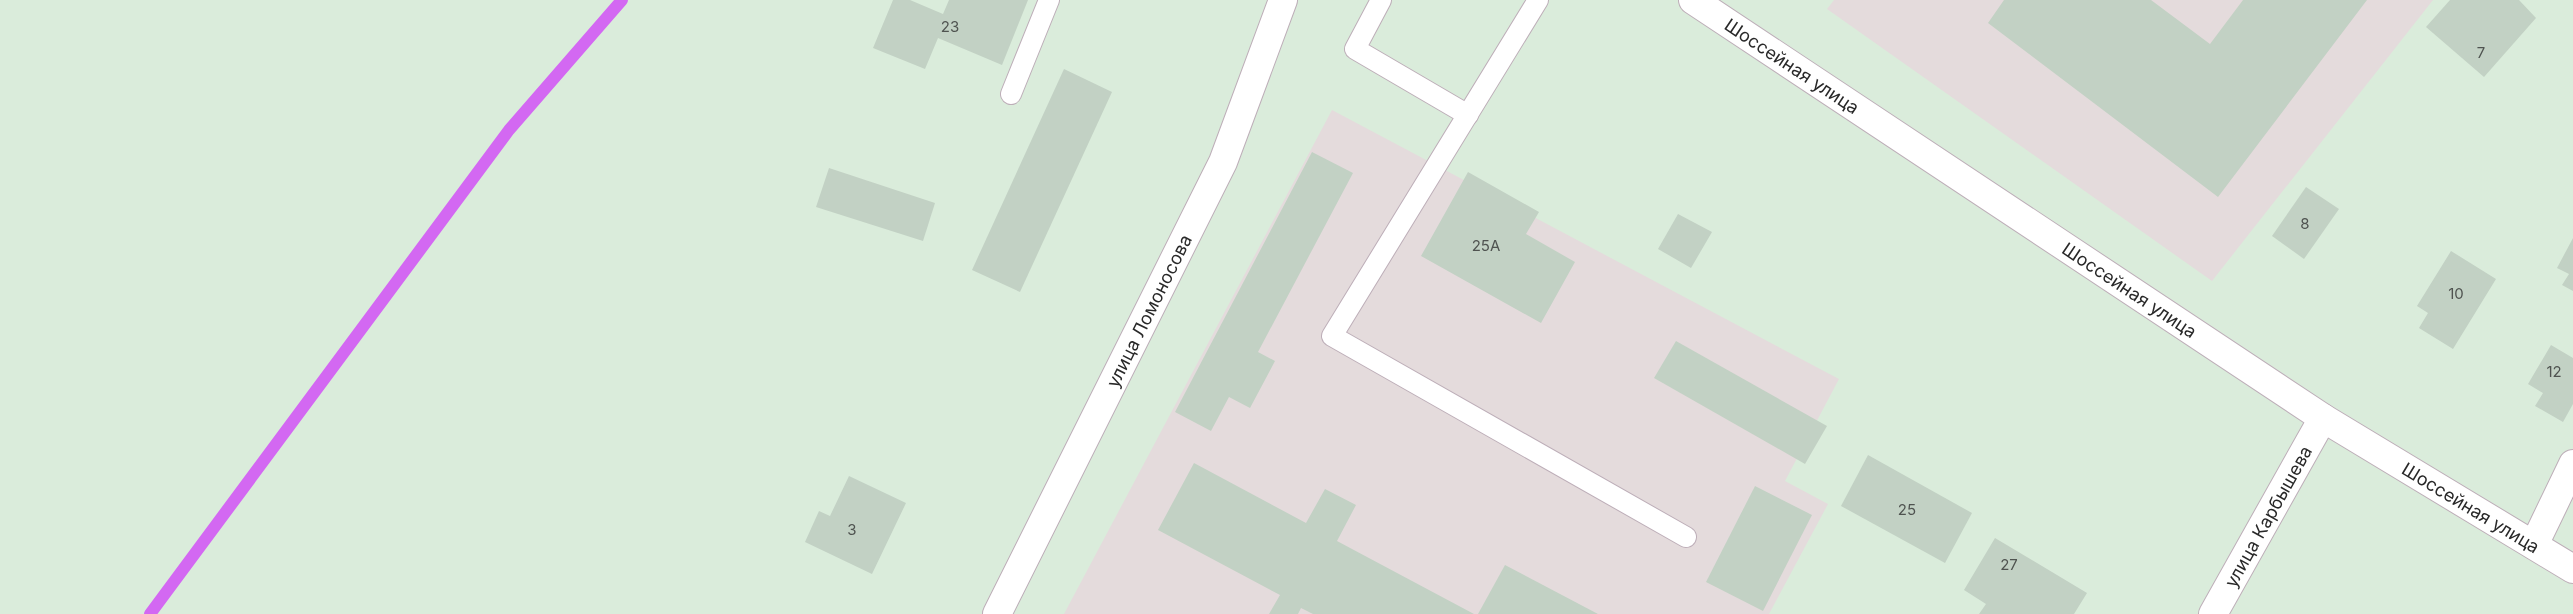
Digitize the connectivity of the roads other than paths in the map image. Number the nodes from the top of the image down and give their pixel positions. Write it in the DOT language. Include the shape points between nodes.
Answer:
graph roads {
  1 [pos="1049,0"];
  2 [pos="1283,0"];
  3 [pos="1381,0"];
  4 [pos="1538,0"];
  5 [pos="1693,0"];
  6 [pos="1012,94"];
  7 [pos="1468,115"];
  8 [pos="2323,418"];
  9 [pos="2573,464"];
  10 [pos="1686,537"];
  11 [pos="2534,545"];
  12 [pos="2573,569"];
  13 [pos="997,614"];
  14 [pos="2213,614"];
  1 -- 6 [label="lane"];
  2 -- 13 [label="street, улица Ломоносова" via="1224,162"];
  3 -- 7 [label="lane" via="1355,49"];
  4 -- 7 [label="lane"];
  5 -- 8 [label="street, Шоссейная улица"];
  7 -- 10 [label="lane" via="1332,336"];
  8 -- 11 [label="street, Шоссейная улица"];
  8 -- 14 [label="street, улица Карбышева"];
  9 -- 11 [label="street"];
  11 -- 12 [label="street, Шоссейная улица"];
}
